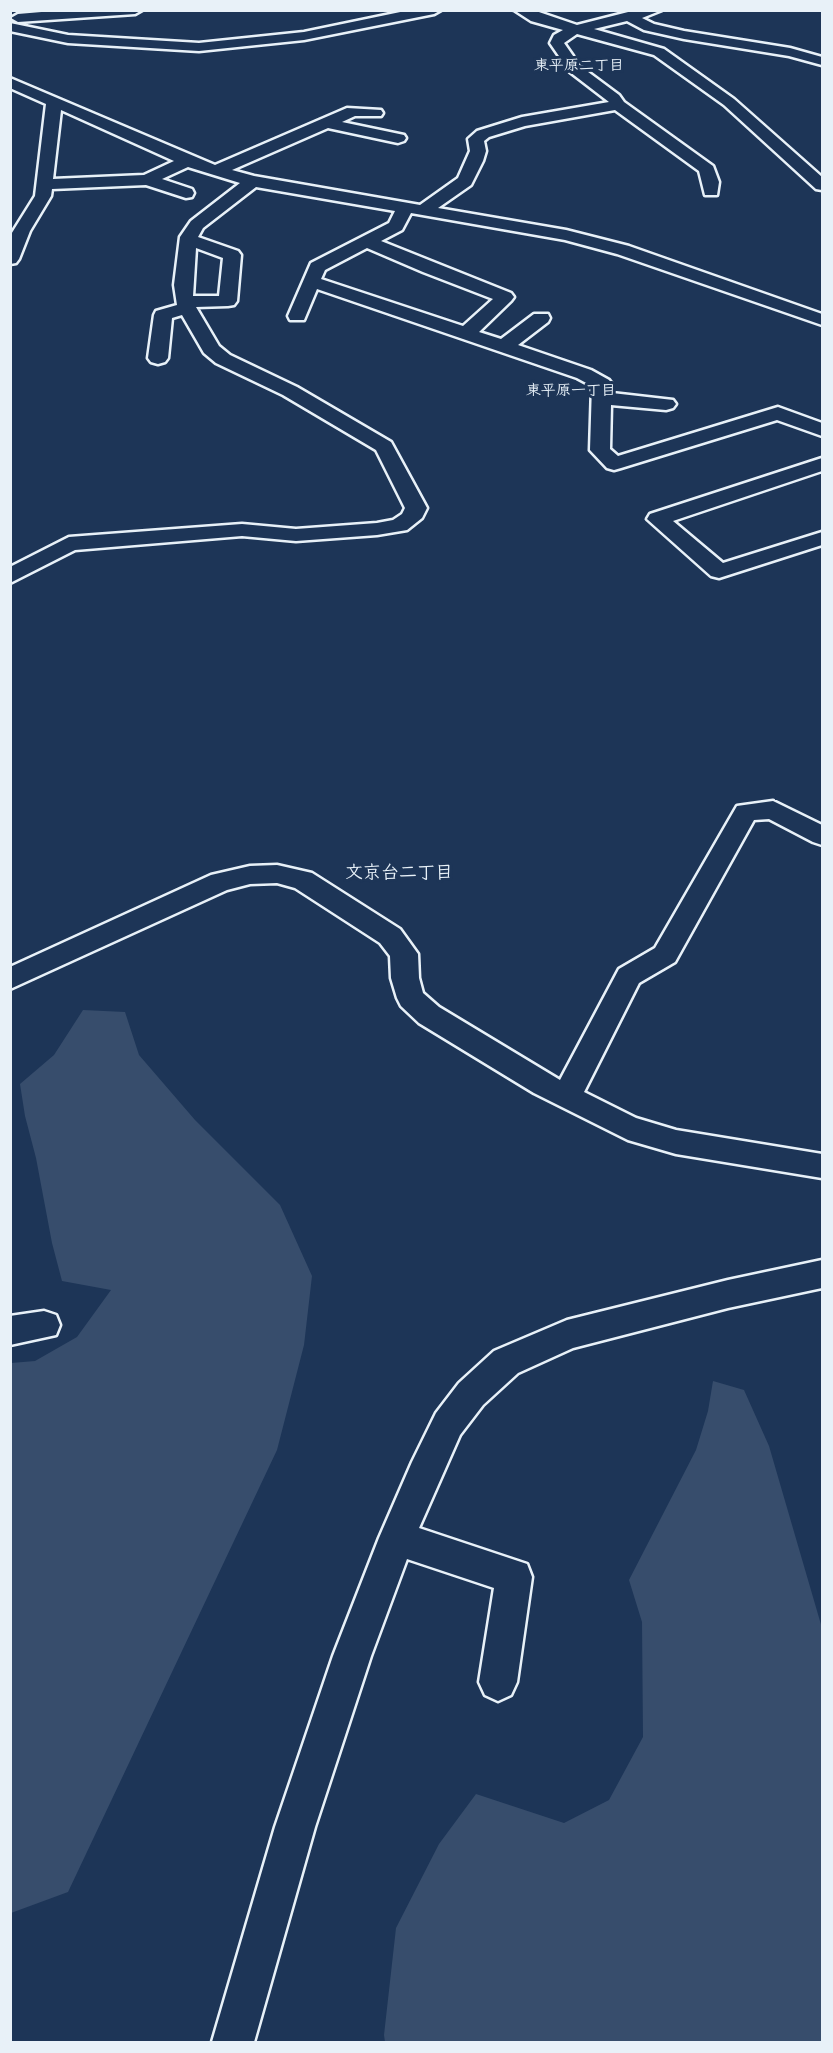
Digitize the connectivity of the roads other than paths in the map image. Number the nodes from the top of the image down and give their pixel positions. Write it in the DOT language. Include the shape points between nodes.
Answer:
graph roads {
  1 [pos="135,10"];
  2 [pos="434,10"];
  3 [pos="521,10"];
  4 [pos="655,10"];
  5 [pos="630,17"];
  6 [pos="10,19"];
  7 [pos="10,27"];
  8 [pos="584,29"];
  9 [pos="822,61"];
  10 [pos="10,82"];
  11 [pos="54,102"];
  12 [pos="618,105"];
  13 [pos="375,113"];
  14 [pos="326,122"];
  15 [pos="398,138"];
  16 [pos="187,161"];
  17 [pos="216,171"];
  18 [pos="147,180"];
  19 [pos="253,181"];
  20 [pos="43,184"];
  21 [pos="822,185"];
  22 [pos="711,191"];
  23 [pos="186,193"];
  24 [pos="405,207"];
  25 [pos="424,210"];
  26 [pos="189,240"];
  27 [pos="369,242"];
  28 [pos="10,259"];
  29 [pos="311,281"];
  30 [pos="185,305"];
  31 [pos="297,316"];
  32 [pos="541,318"];
  33 [pos="822,320"];
  34 [pos="466,334"];
  35 [pos="504,346"];
  36 [pos="158,357"];
  37 [pos="603,398"];
  38 [pos="666,404"];
  39 [pos="822,430"];
  40 [pos="822,464"];
  41 [pos="822,538"];
  42 [pos="10,576"];
  43 [pos="822,836"];
  44 [pos="10,980"];
  45 [pos="566,1097"];
  46 [pos="822,1166"];
  47 [pos="822,1274"];
  48 [pos="44,1325"];
  49 [pos="10,1331"];
  50 [pos="397,1538"];
  51 [pos="498,1682"];
  52 [pos="232,2043"];
  1 -- 6 [label="street"];
  2 -- 7 [label="street" via="264,42 207,46 68,39"];
  3 -- 8 [label="street" via="536,18"];
  4 -- 5 [label="street"];
  5 -- 8 [label="street"];
  5 -- 9 [label="street" via="649,27"];
  8 -- 12 [label="street" via="565,34 557,43 575,69"];
  8 -- 21 [label="street" via="659,51 729,102"];
  10 -- 11 [label="street"];
  11 -- 16 [label="street"];
  11 -- 20 [label="street"];
  12 -- 22 [label="street" via="707,169"];
  12 -- 25 [label="street" via="522,122 483,134 476,139 475,161 465,180"];
  13 -- 14 [label="street" via="353,111"];
  14 -- 15 [label="street"];
  14 -- 17 [label="street"];
  16 -- 17 [label="street"];
  16 -- 18 [label="street"];
  17 -- 19 [label="street"];
  18 -- 20 [label="street"];
  18 -- 23 [label="street"];
  19 -- 24 [label="street"];
  19 -- 26 [label="street" via="197,225"];
  20 -- 28 [label="street" via="43,196 21,231"];
  24 -- 25 [label="street"];
  24 -- 27 [label="street" via="396,226"];
  25 -- 33 [label="street" via="526,227 623,250"];
  26 -- 30 [label="street" via="183,285"];
  26 -- 30 [label="street" via="232,255 228,301"];
  27 -- 29 [label="street" via="317,267"];
  27 -- 34 [label="street" via="505,297"];
  29 -- 31 [label="street"];
  29 -- 34 [label="street"];
  30 -- 36 [label="street" via="164,315"];
  30 -- 42 [label="street" via="212,349 224,359 290,391 384,446 416,508 411,518 377,529 296,535 242,530 89,541 69,544"];
  32 -- 35 [label="street"];
  34 -- 35 [label="street"];
  35 -- 37 [label="street" via="584,374 602,384"];
  37 -- 38 [label="street"];
  37 -- 39 [label="street" via="600,450 614,464 778,413"];
  40 -- 41 [label="street" via="658,519 719,572"];
  43 -- 45 [label="street" via="773,810 746,812 665,955 629,976"];
  44 -- 45 [label="street" via="220,882 277,874 303,880 390,936 404,954 411,998 429,1015"];
  45 -- 46 [label="street" via="628,1128 676,1142"];
  47 -- 50 [label="street" via="576,1333 506,1362 471,1394 448,1424"];
  48 -- 49 [label="street"];
  50 -- 51 [label="street" via="514,1577"];
  50 -- 52 [label="street" via="352,1656 295,1827"];
}
